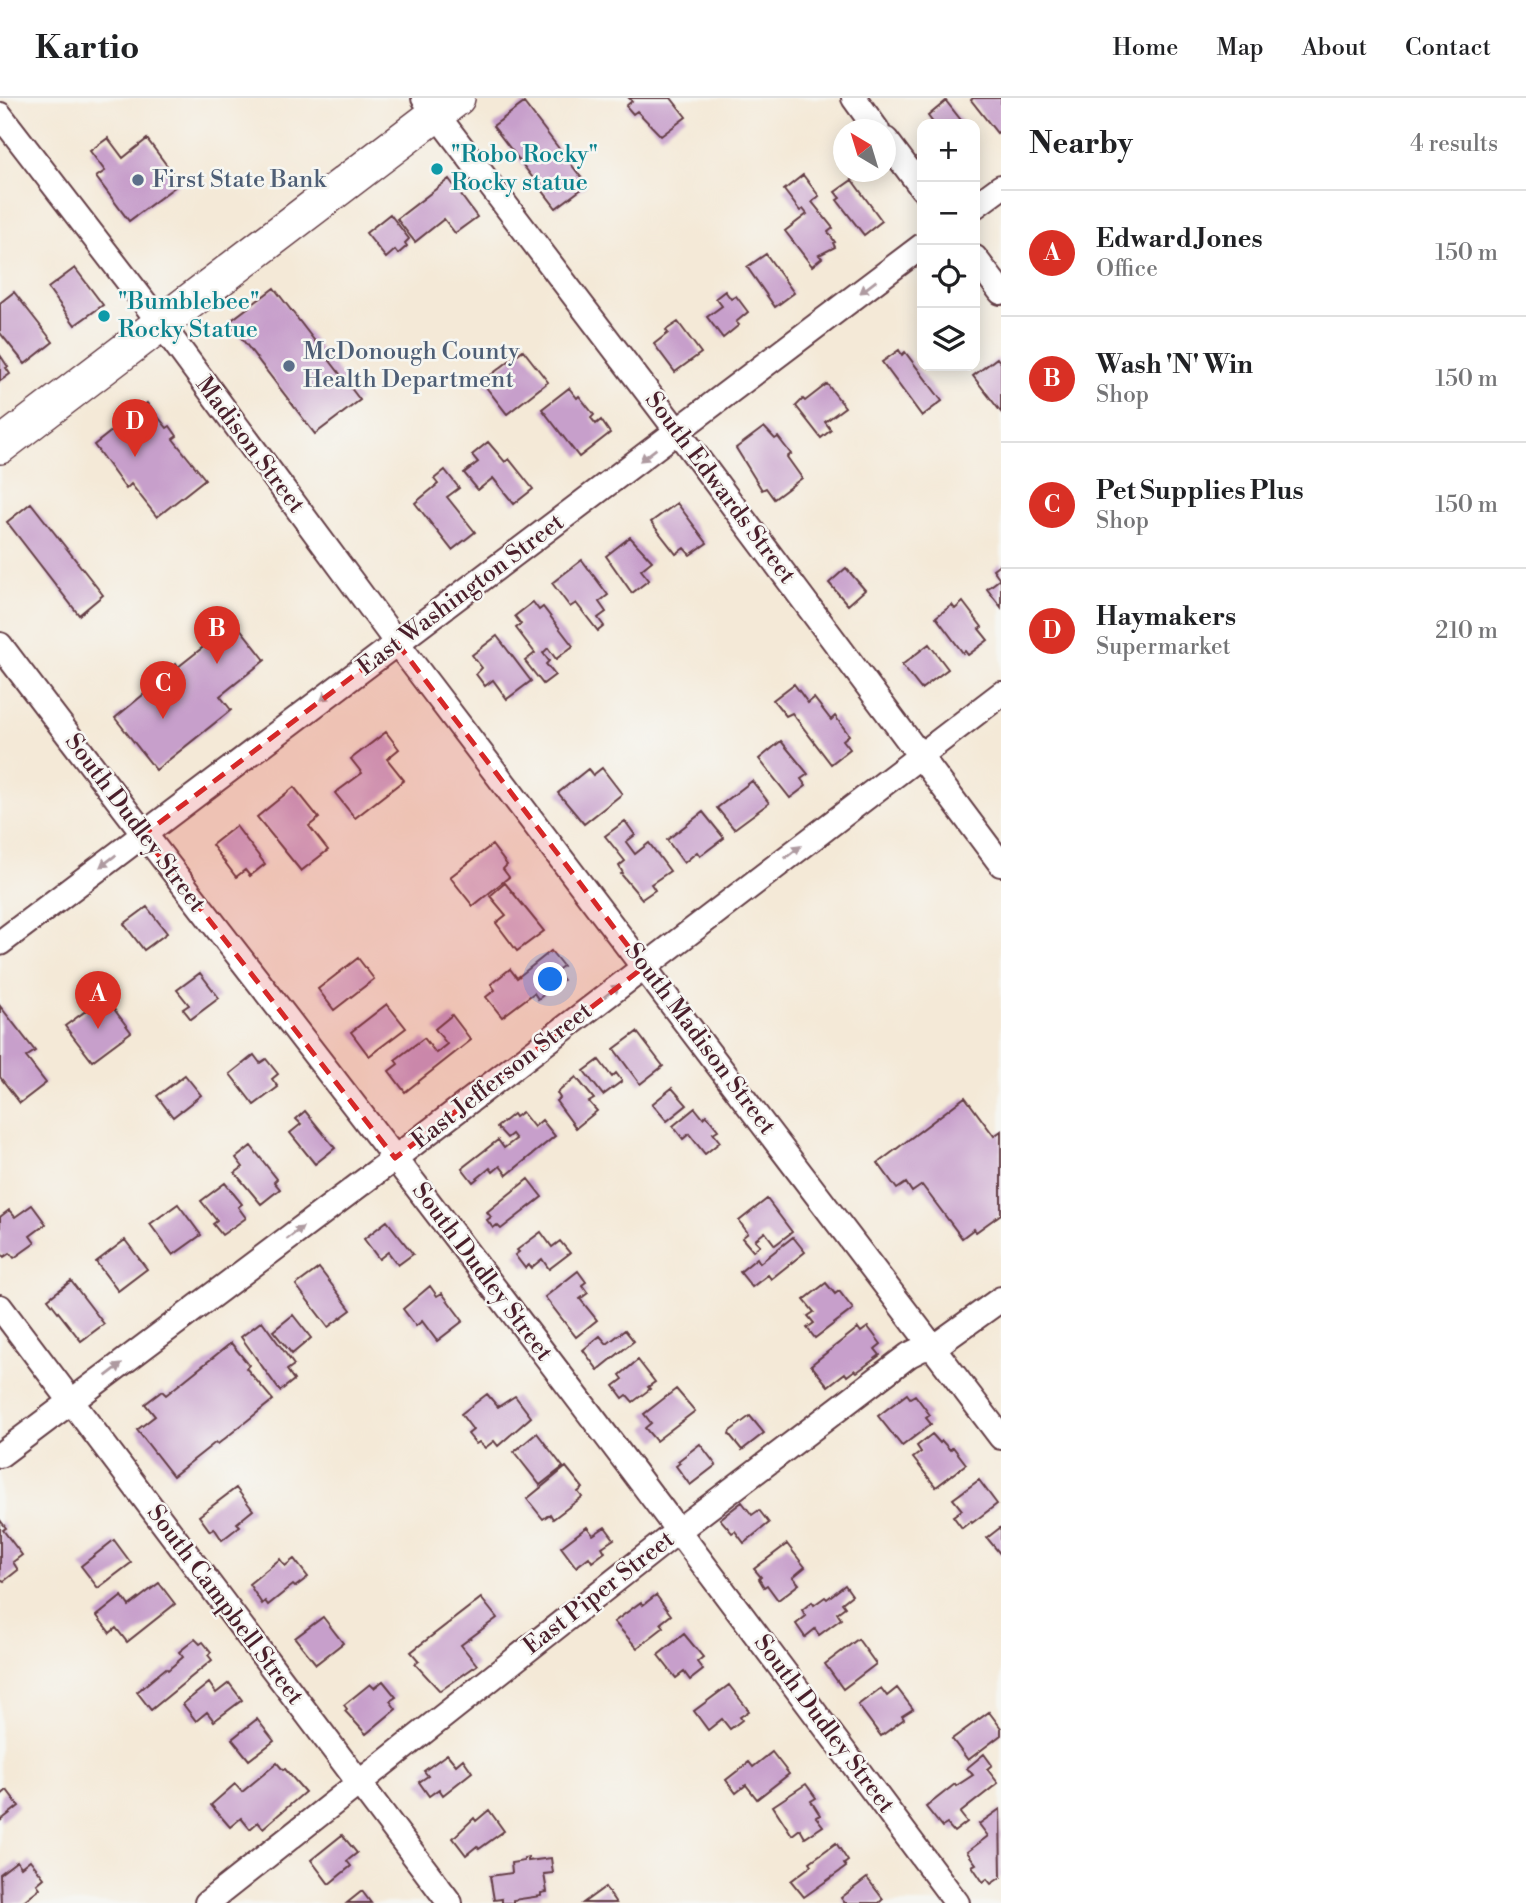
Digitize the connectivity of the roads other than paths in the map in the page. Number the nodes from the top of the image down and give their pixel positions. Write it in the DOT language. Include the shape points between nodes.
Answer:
graph roads {
  1 [pos="853,98"];
  2 [pos="439,103"];
  3 [pos="0,116"];
  4 [pos="869,119"];
  5 [pos="896,153"];
  6 [pos="918,182"];
  7 [pos="1001,187"];
  8 [pos="980,202"];
  9 [pos="917,250"];
  10 [pos="980,265"];
  11 [pos="1001,292"];
  12 [pos="161,324"];
  13 [pos="678,432"];
  14 [pos="0,446"];
  15 [pos="397,642"];
  16 [pos="0,645"];
  17 [pos="1001,694"];
  18 [pos="919,755"];
  19 [pos="143,835"];
  20 [pos="1001,864"];
  21 [pos="0,943"];
  22 [pos="644,967"];
  23 [pos="395,1158"];
  24 [pos="1001,1298"];
  25 [pos="0,1307"];
  26 [pos="934,1348"];
  27 [pos="72,1402"];
  28 [pos="1001,1437"];
  29 [pos="0,1455"];
  30 [pos="679,1530"];
  31 [pos="358,1782"];
  32 [pos="207,1903"];
  33 [pos="450,1903"];
  34 [pos="957,1903"];
  1 -- 4 [label="street"];
  2 -- 12 [label="highway"];
  2 -- 13 [label="street, South Edwards Street"];
  3 -- 12 [label="street, Madison Street"];
  5 -- 6 [label="street"];
  7 -- 8 [label="street"];
  9 -- 13 [label="street, East Washington Street, one-way"];
  10 -- 11 [label="street"];
  12 -- 14 [label="highway"];
  12 -- 15 [label="street, Madison Street"];
  13 -- 15 [label="street, East Washington Street, one-way"];
  13 -- 18 [label="street, South Edwards Street"];
  15 -- 19 [label="street, East Washington Street, one-way"];
  15 -- 22 [label="street, South Madison Street"];
  16 -- 19 [label="street, South Dudley Street"];
  17 -- 18 [label="street, East Jefferson Street"];
  18 -- 20 [label="street, South Edwards Street"];
  22 -- 18 [label="street, East Jefferson Street, one-way"];
  19 -- 21 [label="street, East Washington Street, one-way"];
  19 -- 23 [label="street, South Dudley Street"];
  23 -- 22 [label="street, East Jefferson Street, one-way"];
  22 -- 26 [label="street, South Madison Street"];
  27 -- 23 [label="street, East Jefferson Street, one-way"];
  23 -- 30 [label="street, South Dudley Street"];
  24 -- 26 [label="street, East Piper Street"];
  25 -- 27 [label="street, South Campbell Street"];
  26 -- 28 [label="street, South Madison Street"];
  26 -- 30 [label="street, East Piper Street" via="909,1355"];
  27 -- 29 [label="street, East Jefferson Street"];
  27 -- 31 [label="street, South Campbell Street"];
  30 -- 31 [label="street, East Piper Street"];
  30 -- 34 [label="street, South Dudley Street"];
  31 -- 32 [label="street, East Piper Street"];
  31 -- 33 [label="street, South Campbell Street"];
}
